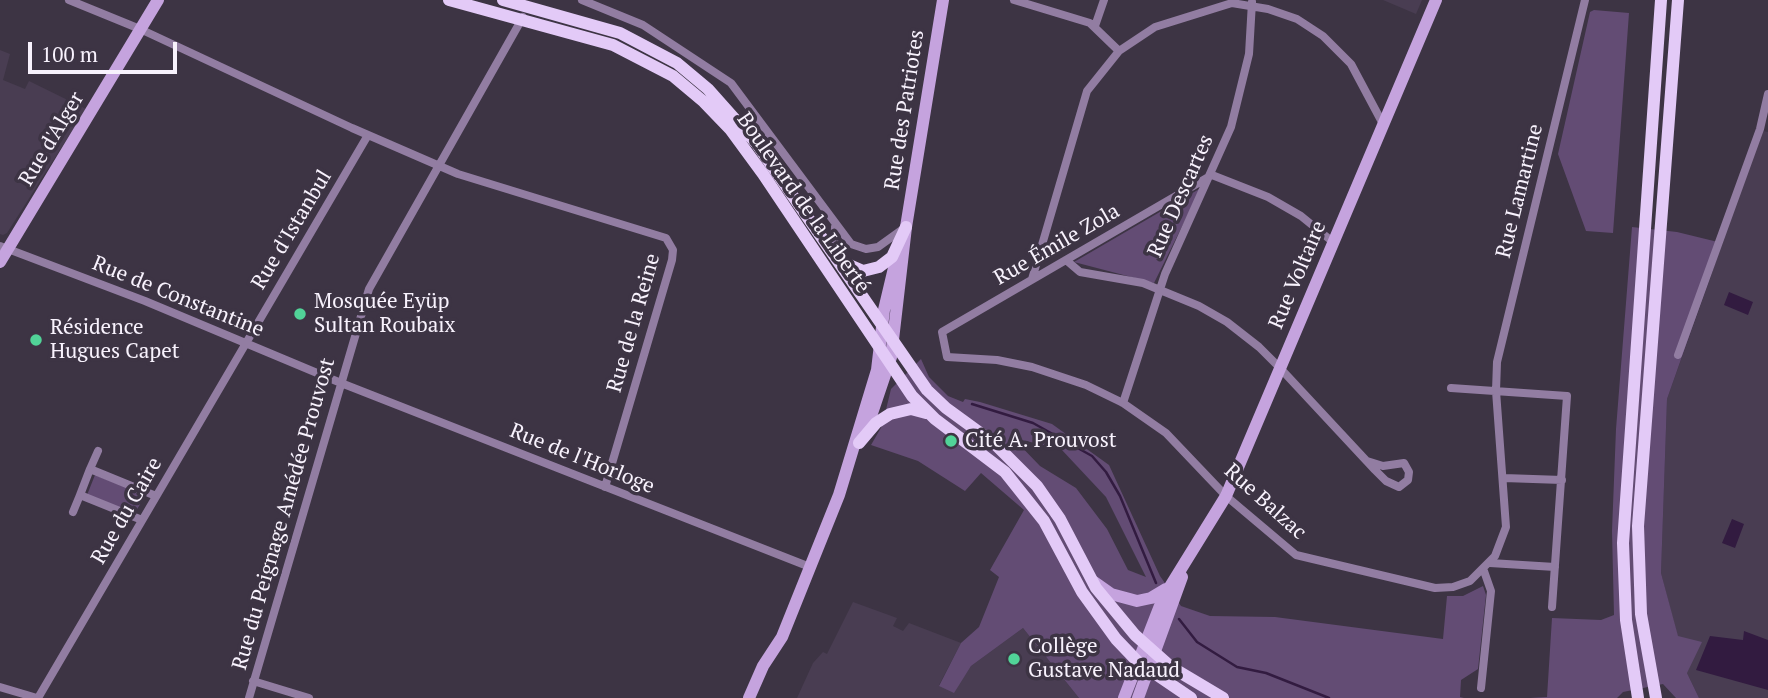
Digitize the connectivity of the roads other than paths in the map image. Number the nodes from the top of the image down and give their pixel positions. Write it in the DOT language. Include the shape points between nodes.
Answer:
graph roads {
  1 [pos="69,0"];
  2 [pos="158,0"];
  3 [pos="449,0"];
  4 [pos="503,0"];
  5 [pos="582,0"];
  6 [pos="943,0"];
  7 [pos="1014,0"];
  8 [pos="1104,0"];
  9 [pos="1436,0"];
  10 [pos="1585,0"];
  11 [pos="1661,0"];
  12 [pos="1678,0"];
  13 [pos="1252,2"];
  14 [pos="528,7"];
  15 [pos="523,19"];
  16 [pos="1096,26"];
  17 [pos="140,29"];
  18 [pos="1119,51"];
  19 [pos="1768,94"];
  20 [pos="1383,124"];
  21 [pos="368,135"];
  22 [pos="439,166"];
  23 [pos="1212,175"];
  24 [pos="906,227"];
  25 [pos="835,228"];
  26 [pos="1333,242"];
  27 [pos="4,248"];
  28 [pos="834,257"];
  29 [pos="1066,260"];
  30 [pos="0,262"];
  31 [pos="1032,279"];
  32 [pos="1159,289"];
  33 [pos="882,327"];
  34 [pos="246,343"];
  35 [pos="893,343"];
  36 [pos="880,351"];
  37 [pos="1678,355"];
  38 [pos="947,357"];
  39 [pos="890,366"];
  40 [pos="1280,369"];
  41 [pos="341,383"];
  42 [pos="1451,388"];
  43 [pos="1496,391"];
  44 [pos="1123,403"];
  45 [pos="929,414"];
  46 [pos="859,443"];
  47 [pos="98,450"];
  48 [pos="1367,461"];
  49 [pos="848,466"];
  50 [pos="90,469"];
  51 [pos="1504,478"];
  52 [pos="1562,480"];
  53 [pos="605,487"];
  54 [pos="80,495"];
  55 [pos="156,496"];
  56 [pos="1226,496"];
  57 [pos="73,512"];
  58 [pos="142,520"];
  59 [pos="1188,561"];
  60 [pos="1490,563"];
  61 [pos="810,567"];
  62 [pos="1555,567"];
  63 [pos="1484,571"];
  64 [pos="1090,577"];
  65 [pos="1169,587"];
  66 [pos="1552,607"];
  67 [pos="1150,649"];
  68 [pos="1144,666"];
  69 [pos="254,681"];
  70 [pos="0,687"];
  71 [pos="1481,688"];
  72 [pos="37,698"];
  73 [pos="249,698"];
  74 [pos="309,698"];
  75 [pos="750,698"];
  76 [pos="1124,698"];
  77 [pos="1138,698"];
  78 [pos="1191,698"];
  79 [pos="1223,698"];
  80 [pos="1638,698"];
  81 [pos="1656,698"];
  1 -- 17 [label="street, Rue de la Reine"];
  2 -- 17 [label="street, Rue d'Alger"];
  3 -- 15 [label="main road, Boulevard de la Liberté"];
  4 -- 14 [label="main road, Boulevard de la Liberté"];
  5 -- 25 [label="street, Boulevard de la Liberté" via="643,25 731,83"];
  6 -- 24 [label="street, Rue des Patriotes"];
  7 -- 16 [label="street"];
  8 -- 16 [label="street"];
  9 -- 20 [label="street, Rue Voltaire"];
  10 -- 43 [label="street, Rue Lamartine" via="1503,331"];
  11 -- 80 [label="main road" via="1624,519 1626,620"];
  12 -- 81 [label="main road" via="1638,526 1641,614"];
  13 -- 18 [label="street" via="1224,4 1166,22"];
  13 -- 20 [label="street" via="1297,19 1329,42 1359,75"];
  13 -- 23 [label="street, Rue Descartes" via="1241,94"];
  14 -- 15 [label="street, Rue du Peignage Amédée Prouvost"];
  14 -- 28 [label="main road, Boulevard de la Liberté" via="620,33 693,76 738,120"];
  15 -- 22 [label="street, Rue du Peignage Amédée Prouvost"];
  15 -- 36 [label="main road, Boulevard de la Liberté" via="631,53 673,76 704,102 763,174"];
  16 -- 18 [label="street"];
  17 -- 21 [label="street, Rue de la Reine"];
  17 -- 27 [label="street, Rue d'Alger"];
  18 -- 31 [label="street" via="1087,91"];
  19 -- 37 [label="street" via="1760,129"];
  20 -- 26 [label="street, Rue Voltaire"];
  21 -- 22 [label="street, Rue de la Reine"];
  21 -- 34 [label="street, Rue d'Istanbul"];
  22 -- 41 [label="street, Rue du Peignage Amédée Prouvost" via="370,285"];
  22 -- 53 [label="street, Rue de la Reine" via="660,234 670,243 672,260"];
  23 -- 26 [label="street" via="1268,197"];
  23 -- 29 [label="street, Rue Émile Zola"];
  23 -- 32 [label="street, Rue Descartes" via="1162,273"];
  24 -- 25 [label="street, Boulevard de la Liberté" via="885,243 866,248 850,244"];
  24 -- 28 [label="main road" via="892,257 873,270 857,270"];
  24 -- 33 [label="street, Rue des Patriotes" via="891,273"];
  24 -- 35 [label="street, Rue des Patriotes"];
  25 -- 28 [label="street, Boulevard de la Liberté"];
  26 -- 40 [label="street, Rue Voltaire"];
  27 -- 30 [label="street, Rue d'Alger"];
  27 -- 34 [label="street, Rue de Constantine"];
  28 -- 33 [label="main road, Boulevard de la Liberté"];
  29 -- 31 [label="street, Rue Émile Zola"];
  29 -- 32 [label="street" via="1080,272 1144,282"];
  31 -- 38 [label="street, Rue Émile Zola" via="942,332"];
  32 -- 40 [label="street" via="1227,322"];
  32 -- 44 [label="street, Rue Descartes"];
  33 -- 35 [label="main road, Boulevard de la Liberté"];
  33 -- 36 [label="street, Rue des Patriotes"];
  34 -- 41 [label="street, Rue de Constantine"];
  34 -- 55 [label="street, Rue du Caire"];
  35 -- 36 [label="street"];
  35 -- 39 [label="street, Rue des Patriotes"];
  35 -- 64 [label="main road, Boulevard de la Liberté" via="933,398 994,443 1031,479 1060,519"];
  36 -- 39 [label="main road, Boulevard de la Liberté"];
  36 -- 49 [label="street, Rue des Patriotes"];
  38 -- 44 [label="street, Rue Balzac" via="1032,367 1078,381"];
  39 -- 45 [label="main road, Boulevard de la Liberté"];
  39 -- 46 [label="street, Rue des Patriotes"];
  40 -- 48 [label="street"];
  40 -- 56 [label="street, Rue Voltaire"];
  41 -- 53 [label="street, Rue de l'Horloge"];
  41 -- 69 [label="street, Rue du Peignage Amédée Prouvost"];
  42 -- 43 [label="street"];
  43 -- 51 [label="street, Rue Balzac"];
  43 -- 52 [label="street" via="1567,396"];
  44 -- 56 [label="street, Rue Balzac" via="1180,446"];
  45 -- 46 [label="main road" via="895,411 876,423"];
  45 -- 68 [label="main road, Boulevard de la Liberté" via="985,455 1015,484 1044,521 1091,606"];
  46 -- 49 [label="street, Rue des Patriotes"];
  47 -- 50 [label="street"];
  48 -- 48 [label="street" via="1391,486 1399,487 1408,480 1404,463 1383,466"];
  49 -- 61 [label="street, Rue des Patriotes"];
  50 -- 54 [label="street"];
  50 -- 55 [label="street"];
  51 -- 52 [label="street"];
  51 -- 60 [label="street, Rue Balzac" via="1506,527"];
  52 -- 62 [label="street"];
  53 -- 61 [label="street, Rue de l'Horloge"];
  54 -- 57 [label="street"];
  54 -- 58 [label="street"];
  55 -- 58 [label="street, Rue du Caire"];
  56 -- 59 [label="street, Rue Voltaire"];
  56 -- 63 [label="street, Rue Balzac" via="1303,558 1435,588 1462,584"];
  58 -- 72 [label="street, Rue du Caire"];
  59 -- 65 [label="street, Rue Voltaire"];
  59 -- 67 [label="street, Rue Voltaire"];
  60 -- 62 [label="street"];
  60 -- 63 [label="street, Rue Balzac"];
  61 -- 75 [label="street, Rue des Patriotes" via="782,637"];
  62 -- 66 [label="street"];
  63 -- 71 [label="street" via="1491,591"];
  64 -- 65 [label="street" via="1111,594 1137,601"];
  64 -- 67 [label="main road, Boulevard de la Liberté" via="1111,608"];
  65 -- 67 [label="street, Rue Voltaire"];
  67 -- 68 [label="street, Rue Voltaire"];
  67 -- 79 [label="main road, Boulevard de la Liberté"];
  68 -- 76 [label="street"];
  68 -- 77 [label="street"];
  68 -- 78 [label="main road, Boulevard de la Liberté"];
  69 -- 73 [label="street, Rue du Peignage Amédée Prouvost"];
  69 -- 74 [label="street"];
  70 -- 72 [label="street"];
}
